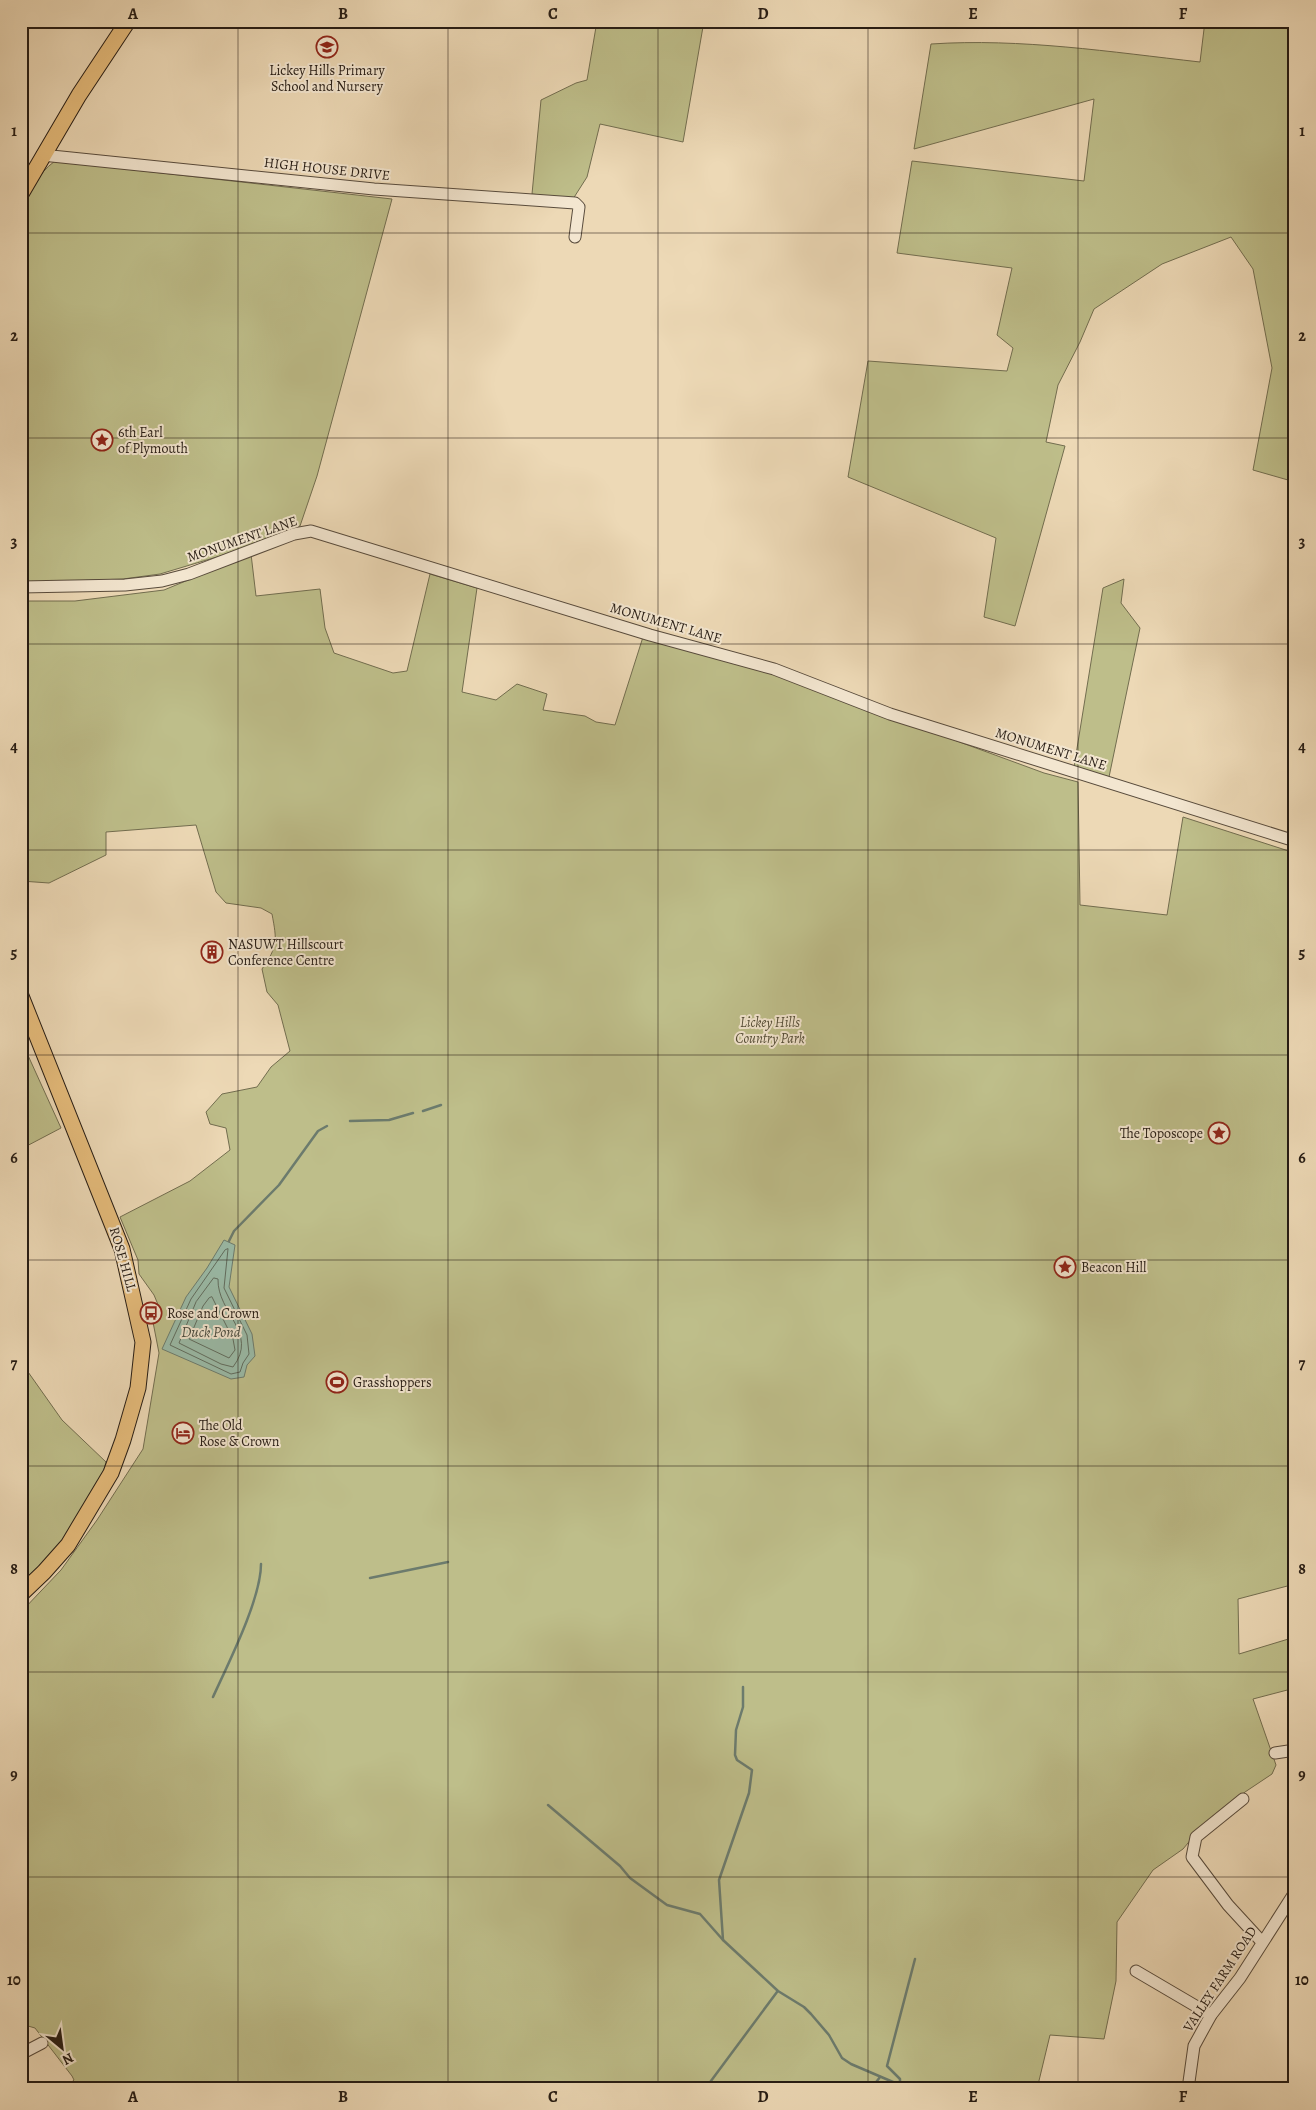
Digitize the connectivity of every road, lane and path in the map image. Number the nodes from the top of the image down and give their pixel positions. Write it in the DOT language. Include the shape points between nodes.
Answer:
graph roads {
  1 [pos="128,21"];
  2 [pos="42,155"];
  3 [pos="22,190"];
  4 [pos="575,237"];
  5 [pos="21,587"];
  6 [pos="1295,841"];
  7 [pos="21,996"];
  8 [pos="21,1594"];
  9 [pos="1295,1750"];
  10 [pos="1275,1753"];
  11 [pos="1243,1800"];
  12 [pos="1295,1892"];
  13 [pos="1262,1942"];
  14 [pos="1136,1972"];
  15 [pos="1211,2015"];
  16 [pos="42,2043"];
  17 [pos="21,2054"];
  18 [pos="1188,2089"];
  1 -- 2 [label="main road"];
  2 -- 3 [label="main road"];
  2 -- 4 [label="street, HIGH HOUSE DRIVE" via="374,189 575,203 579,207"];
  5 -- 6 [label="street, MONUMENT LANE" via="162,582 294,534 311,531 650,635 774,669 890,714"];
  7 -- 8 [label="main road, ROSE HILL" via="122,1248 143,1342 138,1388 111,1473 68,1545"];
  9 -- 10 [label="street"];
  11 -- 13 [label="street" via="1196,1837 1192,1857 1228,1905"];
  12 -- 13 [label="street, VALLEY FARM ROAD"];
  13 -- 15 [label="street, VALLEY FARM ROAD" via="1240,1978"];
  14 -- 15 [label="street"];
  15 -- 18 [label="street, VALLEY FARM ROAD" via="1194,2046"];
  16 -- 17 [label="street"];
}
